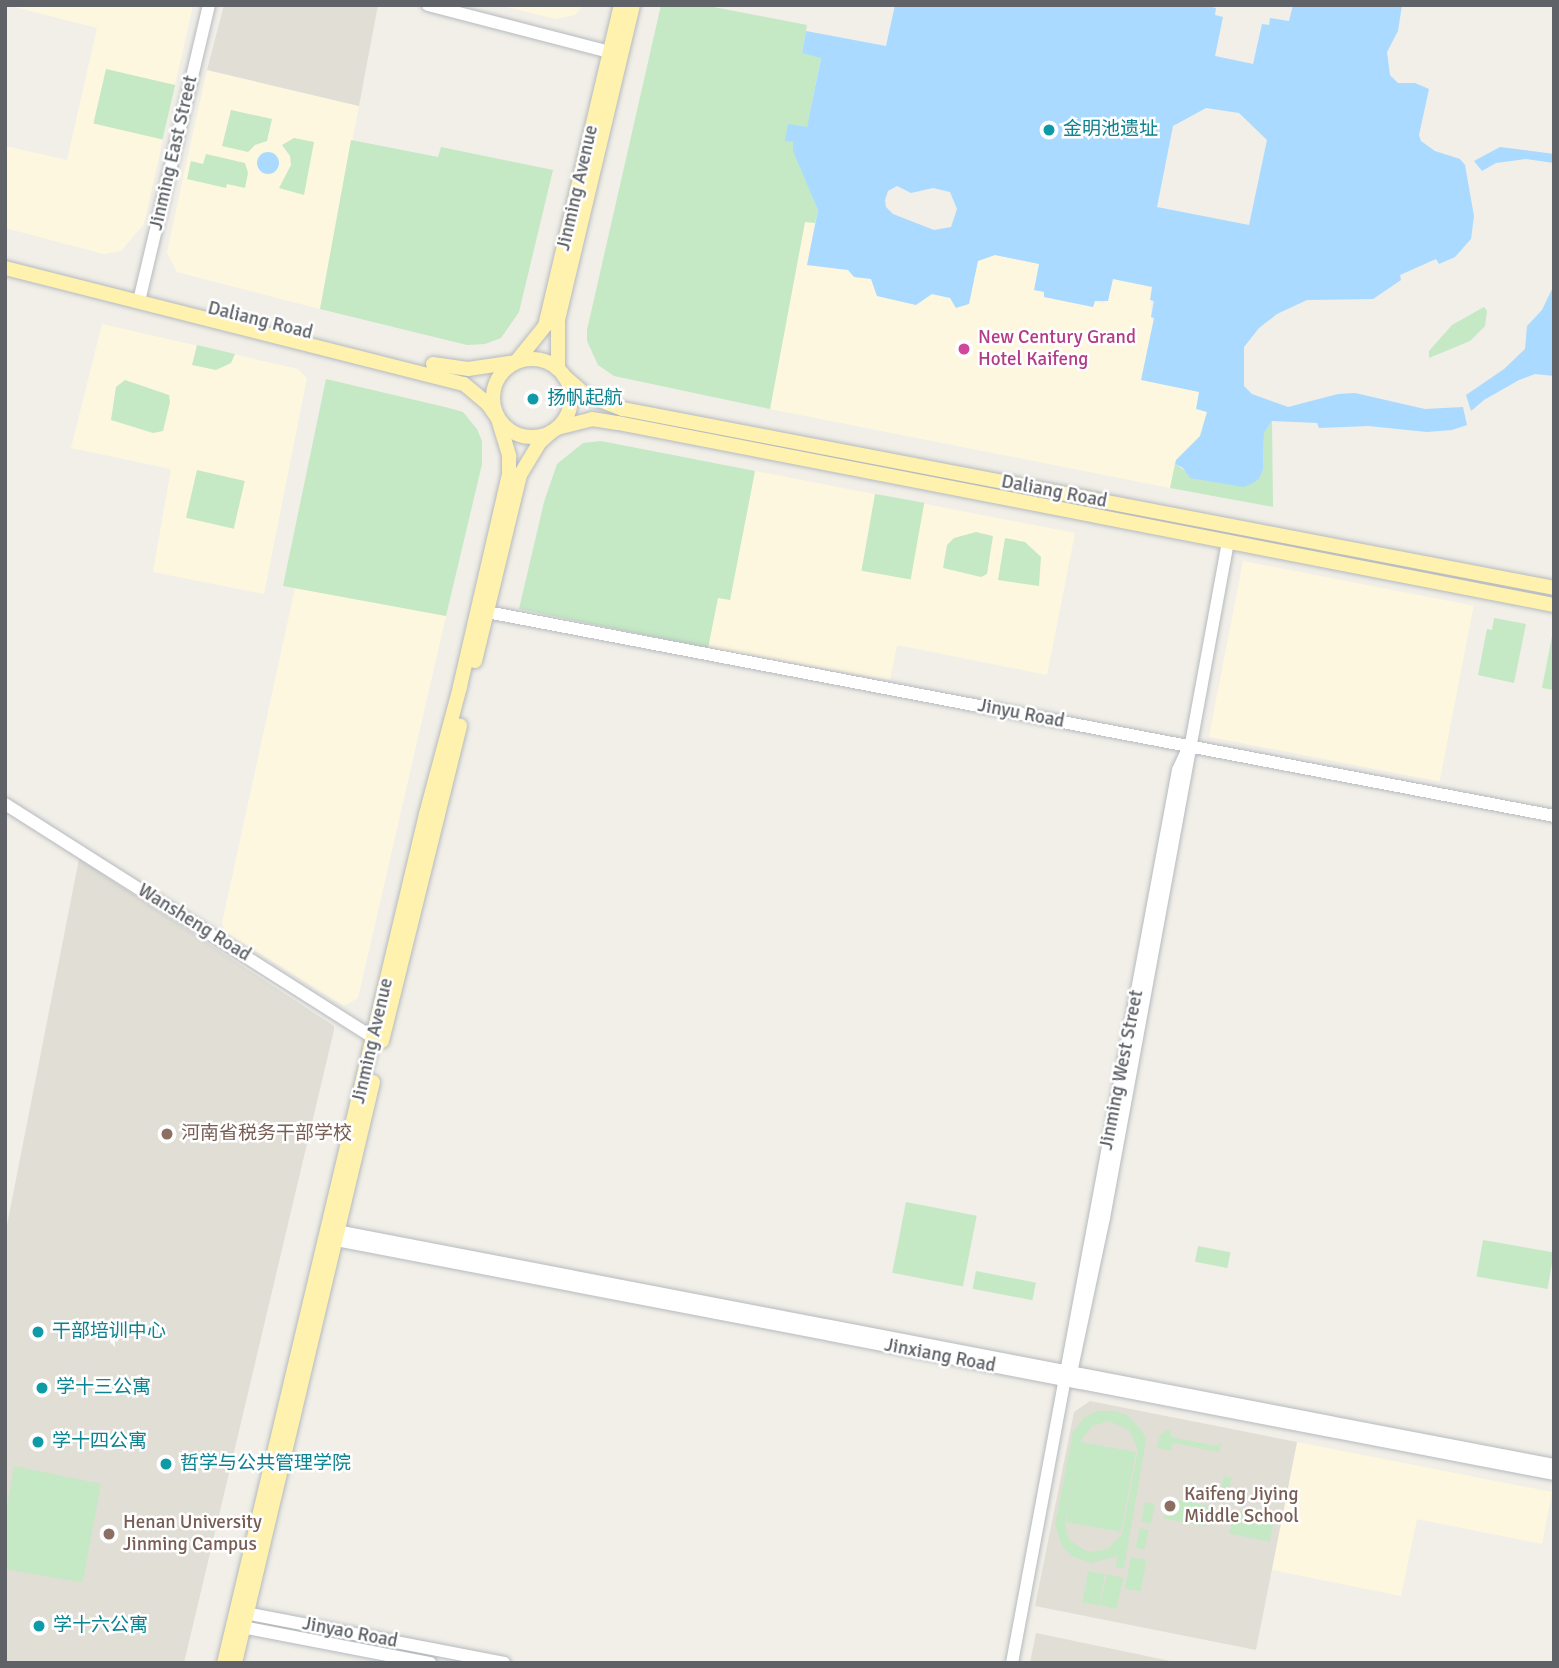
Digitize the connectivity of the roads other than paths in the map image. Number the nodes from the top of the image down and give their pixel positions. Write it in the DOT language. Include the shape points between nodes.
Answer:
graph roads {
  1 [pos="209,5"];
  2 [pos="428,5"];
  3 [pos="621,5"];
  4 [pos="634,5"];
  5 [pos="616,53"];
  6 [pos="5,258"];
  7 [pos="5,268"];
  8 [pos="140,296"];
  9 [pos="516,362"];
  10 [pos="561,372"];
  11 [pos="498,419"];
  12 [pos="554,430"];
  13 [pos="1228,542"];
  14 [pos="1554,588"];
  15 [pos="1554,605"];
  16 [pos="487,612"];
  17 [pos="1189,746"];
  18 [pos="5,804"];
  19 [pos="1554,816"];
  20 [pos="377,1041"];
  21 [pos="333,1235"];
  22 [pos="1068,1376"];
  23 [pos="1554,1465"];
  24 [pos="1554,1474"];
  25 [pos="240,1620"];
  26 [pos="224,1663"];
  27 [pos="235,1663"];
  28 [pos="430,1663"];
  29 [pos="504,1663"];
  30 [pos="1012,1663"];
  1 -- 8 [label="street, Jinming East Street"];
  2 -- 5 [label="street"];
  3 -- 5 [label="main road, Jinming Avenue"];
  4 -- 5 [label="main road, Jinming Avenue"];
  5 -- 9 [label="main road, Jinming Avenue" via="548,316 538,337"];
  5 -- 10 [label="main road, Jinming Avenue" via="558,320"];
  6 -- 8 [label="main road, Daliang Road"];
  7 -- 8 [label="main road, Daliang Road"];
  8 -- 9 [label="main road, Daliang Road" via="451,369"];
  8 -- 11 [label="main road, Daliang Road" via="449,378 480,396"];
  9 -- 10 [label="main road" via="535,359"];
  9 -- 11 [label="main road" via="499,376 493,390"];
  10 -- 12 [label="main road" via="571,392 570,406"];
  10 -- 14 [label="main road, Daliang Road" via="586,395 624,409"];
  11 -- 12 [label="main road" via="519,435 532,437"];
  11 -- 20 [label="main road, Jinming Avenue" via="508,447 509,474"];
  12 -- 13 [label="main road, Daliang Road" via="580,421 605,421"];
  12 -- 16 [label="main road, Jinming Avenue" via="540,442 520,475"];
  13 -- 15 [label="main road, Daliang Road"];
  13 -- 17 [label="street, Jinming West Street"];
  16 -- 17 [label="street, Jinyu Road"];
  16 -- 20 [label="main road, Jinming Avenue"];
  17 -- 19 [label="street, Jinyu Road"];
  17 -- 22 [label="street, Jinming West Street" via="1107,1204"];
  18 -- 20 [label="street, Wansheng Road"];
  20 -- 21 [label="main road, Jinming Avenue"];
  21 -- 22 [label="street, Jinxiang Road"];
  21 -- 25 [label="main road, Jinming Avenue"];
  22 -- 23 [label="street, Jinxiang Road"];
  22 -- 24 [label="street, Jinxiang Road"];
  22 -- 30 [label="street, Jinming West Street"];
  25 -- 26 [label="main road, Jinming Avenue"];
  25 -- 27 [label="main road, Jinming Avenue"];
  25 -- 28 [label="street, Jinyao Road"];
  25 -- 29 [label="street, Jinyao Road"];
}
